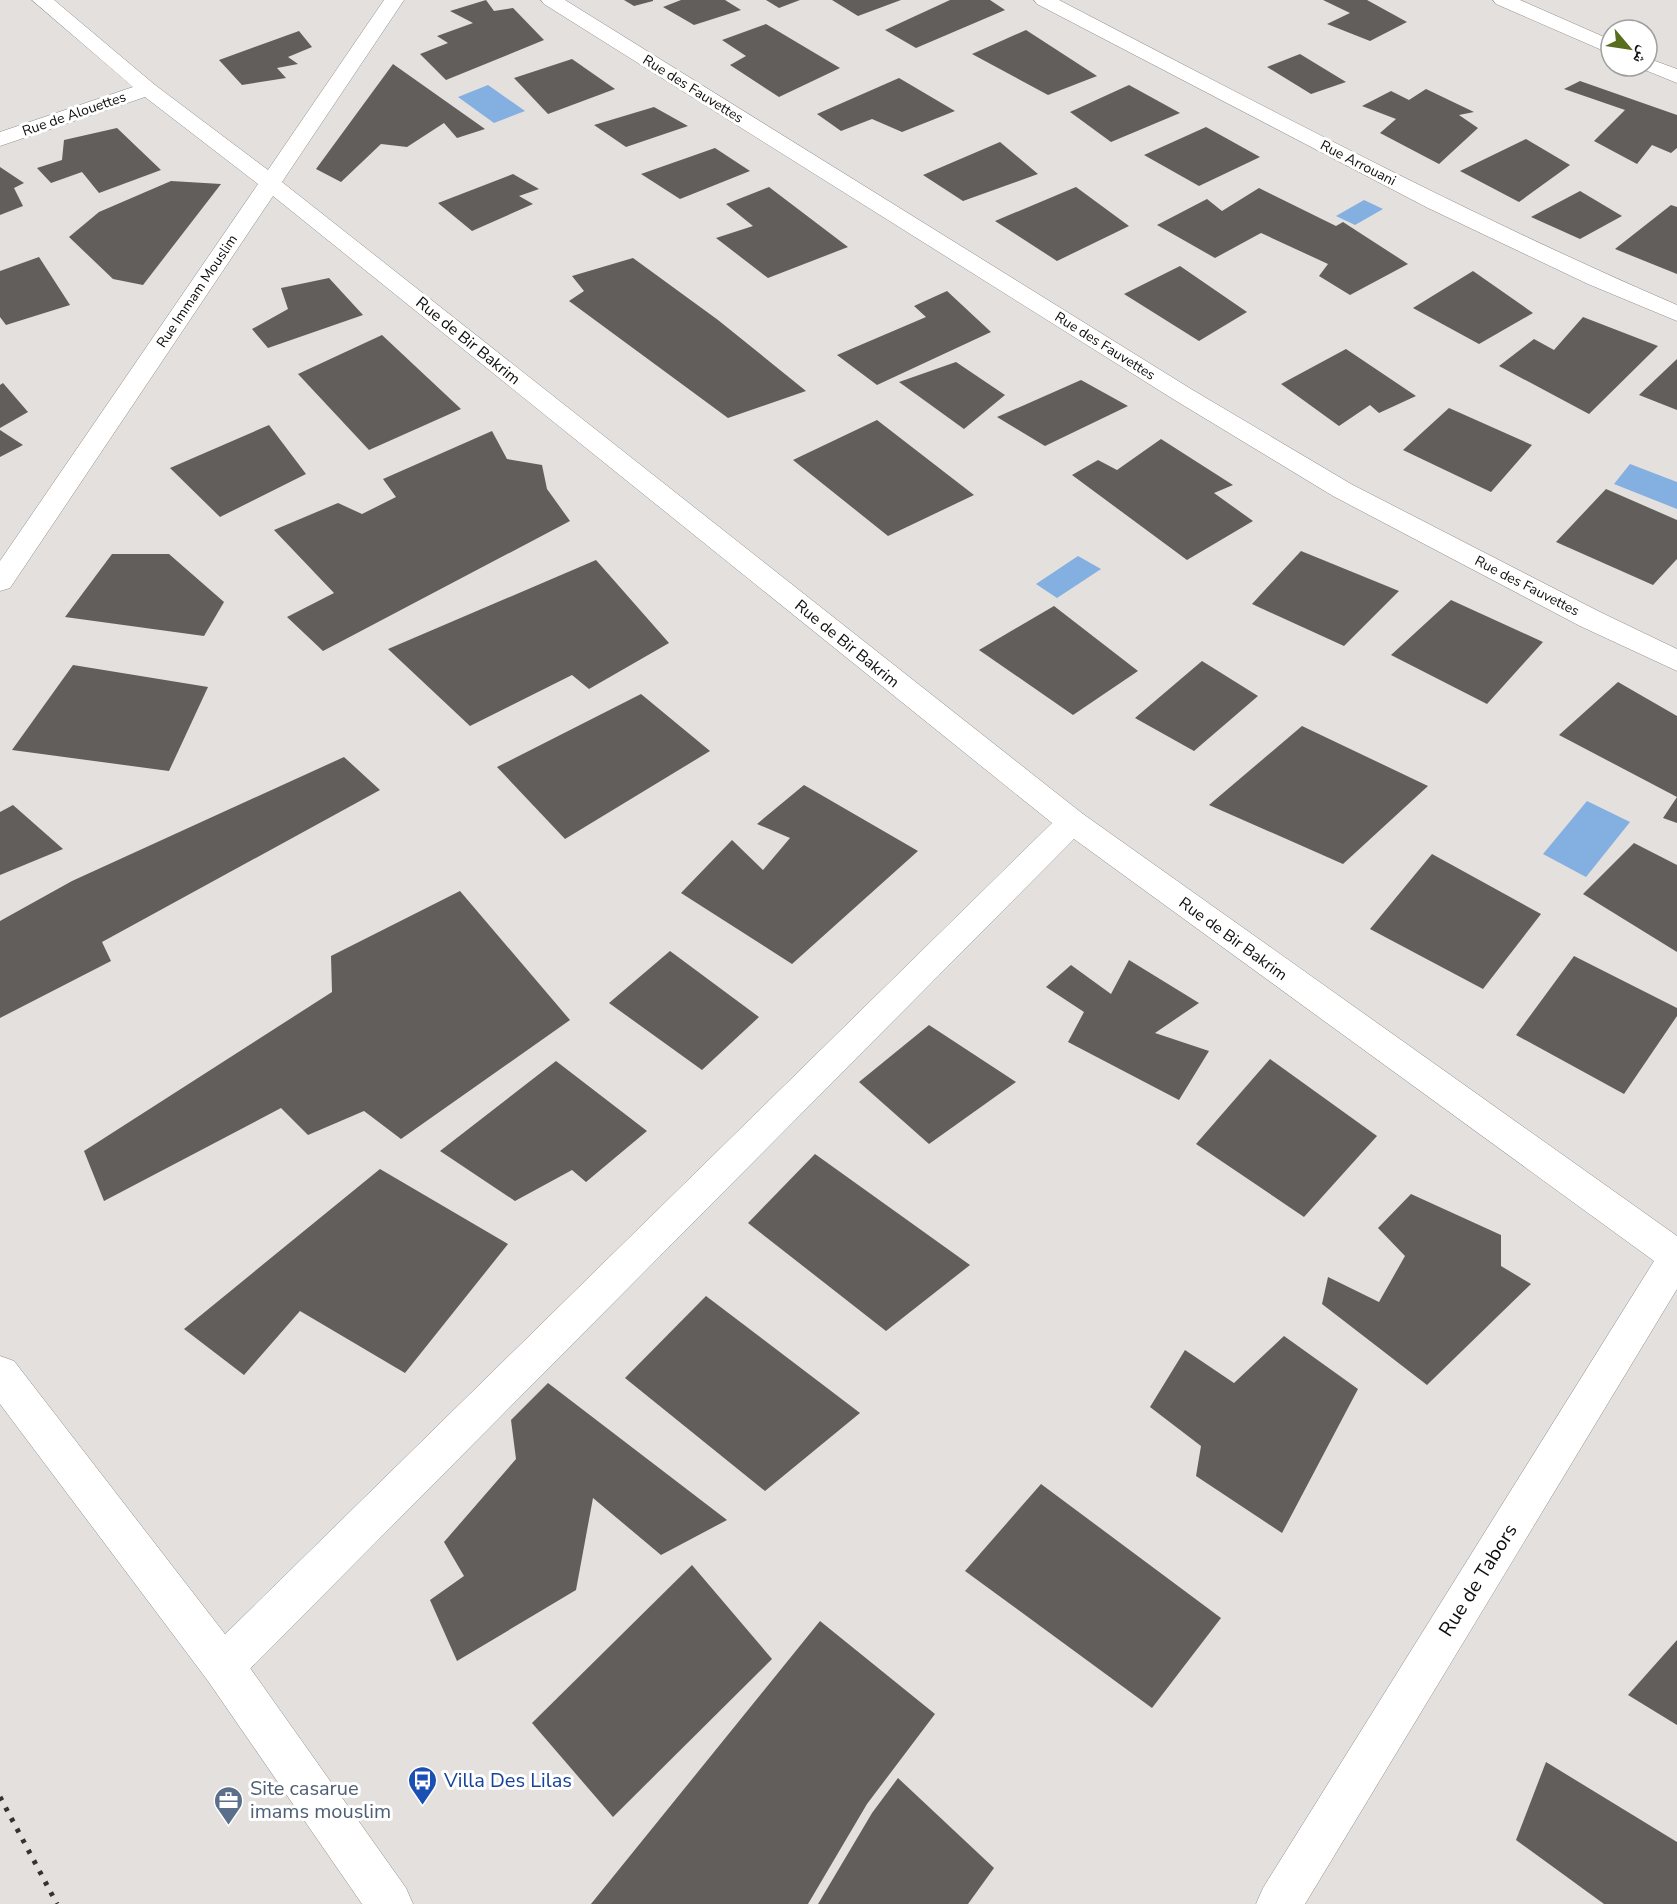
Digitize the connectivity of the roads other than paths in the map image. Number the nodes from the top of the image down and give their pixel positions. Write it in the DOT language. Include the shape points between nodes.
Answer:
graph roads {
  1 [pos="42,0"];
  2 [pos="394,0"];
  3 [pos="551,0"];
  4 [pos="1044,0"];
  5 [pos="1503,0"];
  6 [pos="1599,43"];
  7 [pos="1659,69"];
  8 [pos="1677,77"];
  9 [pos="148,89"];
  10 [pos="0,139"];
  11 [pos="270,183"];
  12 [pos="1677,314"];
  13 [pos="0,582"];
  14 [pos="1677,661"];
  15 [pos="1072,822"];
  16 [pos="1677,1256"];
  17 [pos="0,1372"];
  18 [pos="223,1666"];
  19 [pos="390,1904"];
  20 [pos="1279,1904"];
  1 -- 9 [label="street, Rue de Bir Bakrim"];
  2 -- 11 [label="street, Rue Immam Mouslim"];
  3 -- 14 [label="street, Rue des Fauvettes" via="1342,490"];
  4 -- 12 [label="street, Rue Arrouani" via="1448,209 1601,283"];
  5 -- 6 [label="street"];
  7 -- 8 [label="street"];
  9 -- 10 [label="street, Rue de Alouettes"];
  9 -- 11 [label="street, Rue de Bir Bakrim"];
  11 -- 13 [label="street, Rue Immam Mouslim"];
  11 -- 15 [label="street, Rue de Bir Bakrim"];
  15 -- 16 [label="street, Rue de Bir Bakrim"];
  15 -- 18 [label="street"];
  16 -- 20 [label="street, Rue de Tabors"];
  17 -- 18 [label="street"];
  18 -- 19 [label="street"];
}
